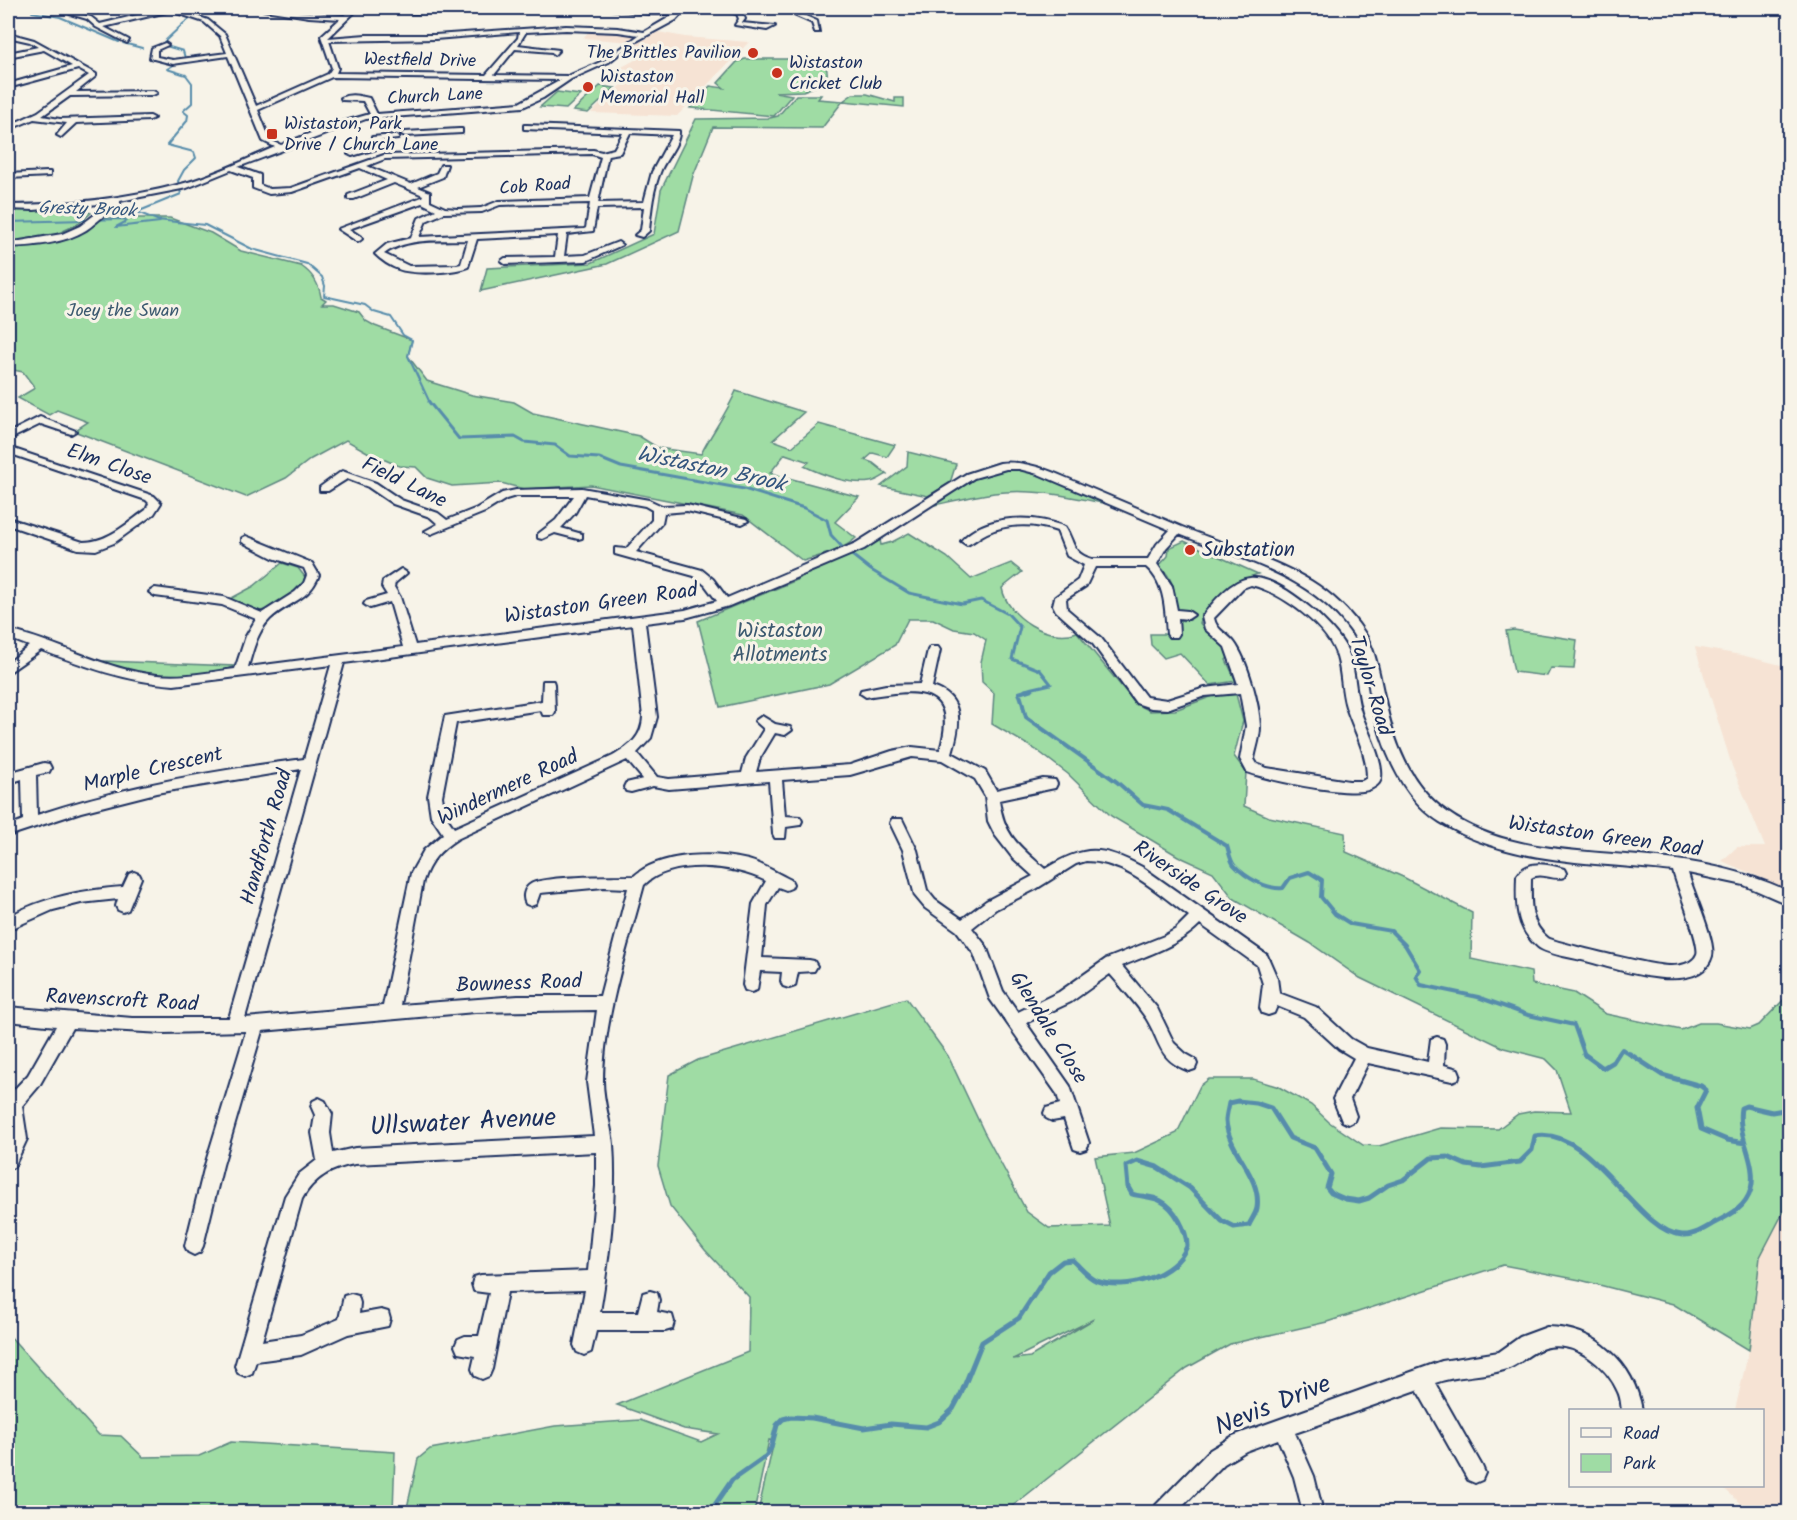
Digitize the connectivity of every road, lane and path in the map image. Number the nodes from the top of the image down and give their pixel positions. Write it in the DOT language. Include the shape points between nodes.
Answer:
graph roads {
  1 [pos="170,8"];
  2 [pos="264,8"];
  3 [pos="356,8"];
  4 [pos="605,8"];
  5 [pos="718,8"];
  6 [pos="743,8"];
  7 [pos="801,8"];
  8 [pos="413,9"];
  9 [pos="518,9"];
  10 [pos="683,10"];
  11 [pos="735,11"];
  12 [pos="597,12"];
  13 [pos="73,14"];
  14 [pos="345,16"];
  15 [pos="401,18"];
  16 [pos="98,26"];
  17 [pos="767,30"];
  18 [pos="523,31"];
  19 [pos="817,31"];
  20 [pos="509,32"];
  21 [pos="644,34"];
  22 [pos="8,35"];
  23 [pos="325,40"];
  24 [pos="127,41"];
  25 [pos="165,45"];
  26 [pos="513,47"];
  27 [pos="44,48"];
  28 [pos="557,51"];
  29 [pos="8,54"];
  30 [pos="231,54"];
  31 [pos="80,66"];
  32 [pos="331,75"];
  33 [pos="489,76"];
  34 [pos="569,78"];
  35 [pos="8,86"];
  36 [pos="153,93"];
  37 [pos="69,94"];
  38 [pos="250,98"];
  39 [pos="345,98"];
  40 [pos="275,100"];
  41 [pos="254,109"];
  42 [pos="374,116"];
  43 [pos="33,117"];
  44 [pos="143,119"];
  45 [pos="74,120"];
  46 [pos="527,127"];
  47 [pos="8,128"];
  48 [pos="628,130"];
  49 [pos="405,134"];
  50 [pos="61,135"];
  51 [pos="395,137"];
  52 [pos="450,141"];
  53 [pos="282,148"];
  54 [pos="604,154"];
  55 [pos="369,161"];
  56 [pos="359,165"];
  57 [pos="444,167"];
  58 [pos="232,168"];
  59 [pos="47,174"];
  60 [pos="8,176"];
  61 [pos="393,180"];
  62 [pos="411,187"];
  63 [pos="137,197"];
  64 [pos="351,197"];
  65 [pos="425,199"];
  66 [pos="593,203"];
  67 [pos="85,204"];
  68 [pos="648,204"];
  69 [pos="8,207"];
  70 [pos="443,210"];
  71 [pos="97,216"];
  72 [pos="563,232"];
  73 [pos="639,235"];
  74 [pos="473,237"];
  75 [pos="358,239"];
  76 [pos="414,240"];
  77 [pos="8,245"];
  78 [pos="618,245"];
  79 [pos="559,259"];
  80 [pos="505,261"];
  81 [pos="71,431"];
  82 [pos="8,437"];
  83 [pos="8,450"];
  84 [pos="324,489"];
  85 [pos="582,491"];
  86 [pos="659,510"];
  87 [pos="8,521"];
  88 [pos="733,522"];
  89 [pos="446,525"];
  90 [pos="966,525"];
  91 [pos="22,526"];
  92 [pos="553,529"];
  93 [pos="1177,529"];
  94 [pos="431,531"];
  95 [pos="976,533"];
  96 [pos="8,536"];
  97 [pos="542,536"];
  98 [pos="578,536"];
  99 [pos="269,538"];
  100 [pos="246,540"];
  101 [pos="967,541"];
  102 [pos="258,546"];
  103 [pos="1091,563"];
  104 [pos="1149,563"];
  105 [pos="401,573"];
  106 [pos="155,592"];
  107 [pos="394,597"];
  108 [pos="725,603"];
  109 [pos="370,604"];
  110 [pos="1170,614"];
  111 [pos="1188,615"];
  112 [pos="264,618"];
  113 [pos="639,621"];
  114 [pos="8,634"];
  115 [pos="1173,634"];
  116 [pos="39,645"];
  117 [pos="411,651"];
  118 [pos="339,660"];
  119 [pos="946,664"];
  120 [pos="8,669"];
  121 [pos="240,673"];
  122 [pos="548,684"];
  123 [pos="872,688"];
  124 [pos="1244,688"];
  125 [pos="925,690"];
  126 [pos="773,726"];
  127 [pos="629,753"];
  128 [pos="945,755"];
  129 [pos="310,763"];
  130 [pos="775,776"];
  131 [pos="13,777"];
  132 [pos="747,778"];
  133 [pos="653,781"];
  134 [pos="1050,784"];
  135 [pos="631,787"];
  136 [pos="992,796"];
  137 [pos="795,821"];
  138 [pos="30,823"];
  139 [pos="897,823"];
  140 [pos="8,831"];
  141 [pos="452,835"];
  142 [pos="1679,866"];
  143 [pos="1559,873"];
  144 [pos="1044,877"];
  145 [pos="637,882"];
  146 [pos="128,892"];
  147 [pos="1790,899"];
  148 [pos="531,900"];
  149 [pos="1200,915"];
  150 [pos="8,924"];
  151 [pos="962,927"];
  152 [pos="754,964"];
  153 [pos="1111,964"];
  154 [pos="809,966"];
  155 [pos="751,986"];
  156 [pos="606,1003"];
  157 [pos="390,1013"];
  158 [pos="8,1014"];
  159 [pos="1015,1021"];
  160 [pos="67,1022"];
  161 [pos="256,1024"];
  162 [pos="235,1025"];
  163 [pos="1437,1044"];
  164 [pos="1364,1054"];
  165 [pos="1176,1062"];
  166 [pos="10,1104"];
  167 [pos="319,1106"];
  168 [pos="1071,1110"];
  169 [pos="1052,1113"];
  170 [pos="1348,1116"];
  171 [pos="1080,1143"];
  172 [pos="604,1144"];
  173 [pos="8,1161"];
  174 [pos="326,1163"];
  175 [pos="194,1246"];
  176 [pos="596,1280"];
  177 [pos="650,1300"];
  178 [pos="351,1303"];
  179 [pos="381,1319"];
  180 [pos="590,1322"];
  181 [pos="348,1325"];
  182 [pos="584,1345"];
  183 [pos="465,1346"];
  184 [pos="486,1346"];
  185 [pos="482,1369"];
  186 [pos="1421,1378"];
  187 [pos="1632,1409"];
  188 [pos="1283,1428"];
  189 [pos="1475,1473"];
  190 [pos="1163,1512"];
  191 [pos="1313,1512"];
  1 -- 16 [label="street"];
  1 -- 30 [label="street" via="211,23 224,35"];
  2 -- 14 [label="street"];
  3 -- 14 [label="street"];
  4 -- 10 [label="street"];
  4 -- 12 [label="street"];
  5 -- 11 [label="street"];
  6 -- 11 [label="street"];
  7 -- 19 [label="street" via="798,15 814,22"];
  8 -- 9 [label="street"];
  8 -- 15 [label="street"];
  9 -- 20 [label="street" via="509,22"];
  10 -- 21 [label="street, Church Lane"];
  11 -- 17 [label="street" via="743,16 735,25"];
  13 -- 16 [label="street" via="89,18"];
  14 -- 23 [label="street" via="325,34"];
  16 -- 24 [label="street"];
  18 -- 20 [label="street"];
  18 -- 21 [label="street" via="576,27"];
  18 -- 26 [label="street"];
  20 -- 23 [label="street" via="466,37 429,34"];
  21 -- 34 [label="street, Church Lane" via="607,61"];
  22 -- 27 [label="street"];
  23 -- 32 [label="street" via="335,68"];
  25 -- 30 [label="street" via="154,49 153,58 176,62"];
  26 -- 28 [label="street"];
  26 -- 33 [label="street"];
  27 -- 29 [label="street"];
  27 -- 31 [label="street"];
  30 -- 38 [label="street"];
  31 -- 35 [label="street"];
  31 -- 37 [label="street" via="94,76"];
  32 -- 33 [label="street, Westfield Drive"];
  32 -- 40 [label="street, Westfield Drive"];
  33 -- 34 [label="street, Westfield Drive"];
  34 -- 42 [label="street, Church Lane" via="514,106"];
  36 -- 37 [label="street"];
  37 -- 43 [label="street"];
  38 -- 40 [label="street, Westfield Drive"];
  38 -- 41 [label="street"];
  39 -- 42 [label="street" via="366,100"];
  40 -- 41 [label="street, Westfield Drive"];
  41 -- 53 [label="street" via="267,141"];
  42 -- 53 [label="street, Church Lane" via="343,123"];
  43 -- 45 [label="street"];
  43 -- 47 [label="street"];
  44 -- 45 [label="street"];
  45 -- 50 [label="street"];
  46 -- 48 [label="street"];
  48 -- 54 [label="street" via="617,151"];
  48 -- 68 [label="street" via="674,132 676,136 655,173"];
  49 -- 52 [label="street" via="456,131"];
  51 -- 55 [label="street" via="375,139 373,147 350,153"];
  53 -- 58 [label="street, Church Lane"];
  54 -- 55 [label="street" via="464,156 446,152"];
  54 -- 66 [label="street"];
  55 -- 56 [label="street"];
  56 -- 58 [label="street" via="298,188 276,192 262,190 256,186 257,177"];
  56 -- 61 [label="street"];
  57 -- 62 [label="street" via="440,175"];
  58 -- 63 [label="street, Church Lane" via="184,186"];
  59 -- 60 [label="street"];
  61 -- 62 [label="street"];
  61 -- 64 [label="street"];
  62 -- 65 [label="street" via="427,194"];
  63 -- 67 [label="street"];
  63 -- 71 [label="street"];
  65 -- 70 [label="street"];
  65 -- 75 [label="street" via="342,229"];
  66 -- 68 [label="street, Cob Road"];
  66 -- 70 [label="street, Cob Road" via="499,203 482,210"];
  66 -- 72 [label="street" via="590,229"];
  67 -- 69 [label="street"];
  67 -- 71 [label="street" via="97,205"];
  68 -- 73 [label="street" via="645,231"];
  70 -- 76 [label="street" via="422,220"];
  71 -- 77 [label="street" via="74,233 59,238"];
  72 -- 74 [label="street"];
  72 -- 79 [label="street"];
  74 -- 76 [label="street"];
  74 -- 76 [label="street" via="465,265 458,268 409,269 379,254"];
  78 -- 79 [label="street" via="586,258"];
  79 -- 80 [label="street"];
  81 -- 82 [label="street" via="40,420"];
  83 -- 91 [label="street, Elm Close" via="150,498 155,503 150,512 110,541 96,546 82,546"];
  84 -- 89 [label="street, Field Lane" via="344,475 372,485 397,502 434,515"];
  85 -- 86 [label="street, Field Lane" via="649,503"];
  85 -- 89 [label="street, Field Lane" via="504,495"];
  85 -- 92 [label="street" via="576,504"];
  86 -- 88 [label="street, Field Lane" via="687,508"];
  86 -- 108 [label="street" via="656,524 624,552 698,573"];
  87 -- 91 [label="street"];
  89 -- 94 [label="street, Field Lane"];
  90 -- 95 [label="street"];
  91 -- 96 [label="street"];
  92 -- 97 [label="street"];
  92 -- 98 [label="street"];
  93 -- 104 [label="street" via="1155,561"];
  93 -- 108 [label="street, Wistaston Green Road" via="1042,472 1002,466 970,476 860,546"];
  93 -- 142 [label="street, Wistaston Green Road" via="1304,583 1348,620 1367,648 1396,758 1422,798 1444,817 1480,836 1541,852"];
  95 -- 101 [label="street"];
  95 -- 103 [label="street" via="1029,520 1054,525 1065,534 1073,555"];
  99 -- 102 [label="street"];
  100 -- 102 [label="street"];
  102 -- 112 [label="street" via="308,566 313,575 302,595"];
  103 -- 104 [label="street"];
  103 -- 124 [label="street" via="1082,584 1060,597 1058,605 1097,641 1141,700 1170,705 1204,692"];
  104 -- 110 [label="street" via="1162,573 1166,582"];
  105 -- 107 [label="street" via="388,584"];
  106 -- 112 [label="street" via="224,601"];
  107 -- 109 [label="street"];
  107 -- 117 [label="street"];
  108 -- 113 [label="street, Wistaston Green Road"];
  110 -- 111 [label="street"];
  110 -- 115 [label="street"];
  112 -- 121 [label="street" via="251,639"];
  113 -- 117 [label="street, Wistaston Green Road"];
  113 -- 127 [label="street, Windermere Road" via="650,724 642,742"];
  114 -- 116 [label="street, Wistaston Green Road"];
  116 -- 120 [label="street"];
  116 -- 121 [label="street, Wistaston Green Road" via="148,680"];
  117 -- 118 [label="street, Wistaston Green Road"];
  118 -- 121 [label="street, Wistaston Green Road"];
  118 -- 129 [label="street, Handforth Road"];
  119 -- 125 [label="street" via="933,656"];
  122 -- 141 [label="street" via="548,709 450,719 435,796 438,816"];
  123 -- 125 [label="street"];
  124 -- 124 [label="street, Taylor Road" via="1236,656 1229,643 1209,626 1208,618 1239,585 1251,581 1278,592 1336,638 1374,780 1365,786 1349,786 1252,768 1247,759 1253,726"];
  125 -- 128 [label="street" via="944,697 953,711 953,731"];
  126 -- 132 [label="street" via="753,758"];
  127 -- 133 [label="street"];
  127 -- 141 [label="street, Windermere Road"];
  128 -- 130 [label="street" via="900,754 850,770"];
  128 -- 136 [label="street" via="980,775"];
  129 -- 138 [label="street, Marple Crescent" via="173,785"];
  129 -- 162 [label="street, Handforth Road"];
  130 -- 132 [label="street"];
  130 -- 137 [label="street" via="779,828"];
  131 -- 138 [label="street" via="36,770"];
  132 -- 133 [label="street" via="669,784"];
  133 -- 135 [label="street"];
  134 -- 136 [label="street"];
  136 -- 144 [label="street" via="996,821 1006,841"];
  138 -- 140 [label="street, Marple Crescent"];
  139 -- 151 [label="street, Glendale Close" via="910,850 920,892"];
  141 -- 157 [label="street, Windermere Road" via="432,849 420,868"];
  142 -- 143 [label="street" via="1705,940 1705,955 1701,964 1677,973 1658,972 1544,944 1527,924 1524,876 1531,869 1540,868"];
  142 -- 147 [label="street, Wistaston Green Road" via="1748,880"];
  144 -- 149 [label="street, Riverside Grove" via="1078,857 1108,857 1137,871"];
  144 -- 151 [label="street, Riverside Grove" via="991,905"];
  145 -- 148 [label="street" via="537,887"];
  145 -- 152 [label="street" via="662,866 712,862 747,866 780,881 760,904"];
  145 -- 156 [label="street, Bowness Road"];
  146 -- 150 [label="street" via="60,900"];
  149 -- 153 [label="street" via="1169,940"];
  149 -- 164 [label="street, Riverside Grove" via="1262,960 1271,983 1270,1003 1310,1012 1345,1044"];
  151 -- 159 [label="street, Glendale Close" via="981,951 996,994"];
  152 -- 154 [label="street" via="790,973"];
  152 -- 155 [label="street"];
  153 -- 159 [label="street" via="1080,988"];
  153 -- 165 [label="street" via="1151,1013"];
  156 -- 157 [label="street, Bowness Road" via="530,1001"];
  156 -- 172 [label="street" via="595,1082"];
  157 -- 161 [label="street, Bowness Road"];
  158 -- 160 [label="street, Ravenscroft Road"];
  159 -- 168 [label="street, Glendale Close" via="1057,1080"];
  160 -- 162 [label="street, Ravenscroft Road"];
  160 -- 166 [label="street" via="27,1089"];
  161 -- 162 [label="street, Bowness Road"];
  161 -- 175 [label="street"];
  163 -- 164 [label="street, Riverside Grove" via="1444,1073"];
  164 -- 170 [label="street" via="1341,1099"];
  166 -- 173 [label="street" via="18,1139"];
  167 -- 174 [label="street" via="324,1114 321,1133"];
  168 -- 169 [label="street, Glendale Close"];
  168 -- 171 [label="street, Glendale Close"];
  172 -- 174 [label="street, Ullswater Avenue" via="355,1156"];
  172 -- 176 [label="street" via="605,1186"];
  174 -- 181 [label="street, Ullswater Avenue" via="307,1176 294,1196 248,1359 301,1345"];
  176 -- 180 [label="street"];
  176 -- 184 [label="street" via="490,1283"];
  177 -- 180 [label="street" via="656,1322"];
  178 -- 181 [label="street"];
  179 -- 181 [label="street, Ullswater Avenue"];
  180 -- 182 [label="street"];
  183 -- 184 [label="street"];
  184 -- 185 [label="street"];
  186 -- 187 [label="street, Nevis Drive" via="1503,1361 1539,1339 1562,1337 1586,1344 1604,1356 1627,1388"];
  186 -- 188 [label="street, Nevis Drive"];
  186 -- 189 [label="street"];
  188 -- 190 [label="street, Nevis Drive" via="1226,1450"];
  188 -- 191 [label="street" via="1304,1476"];
}
